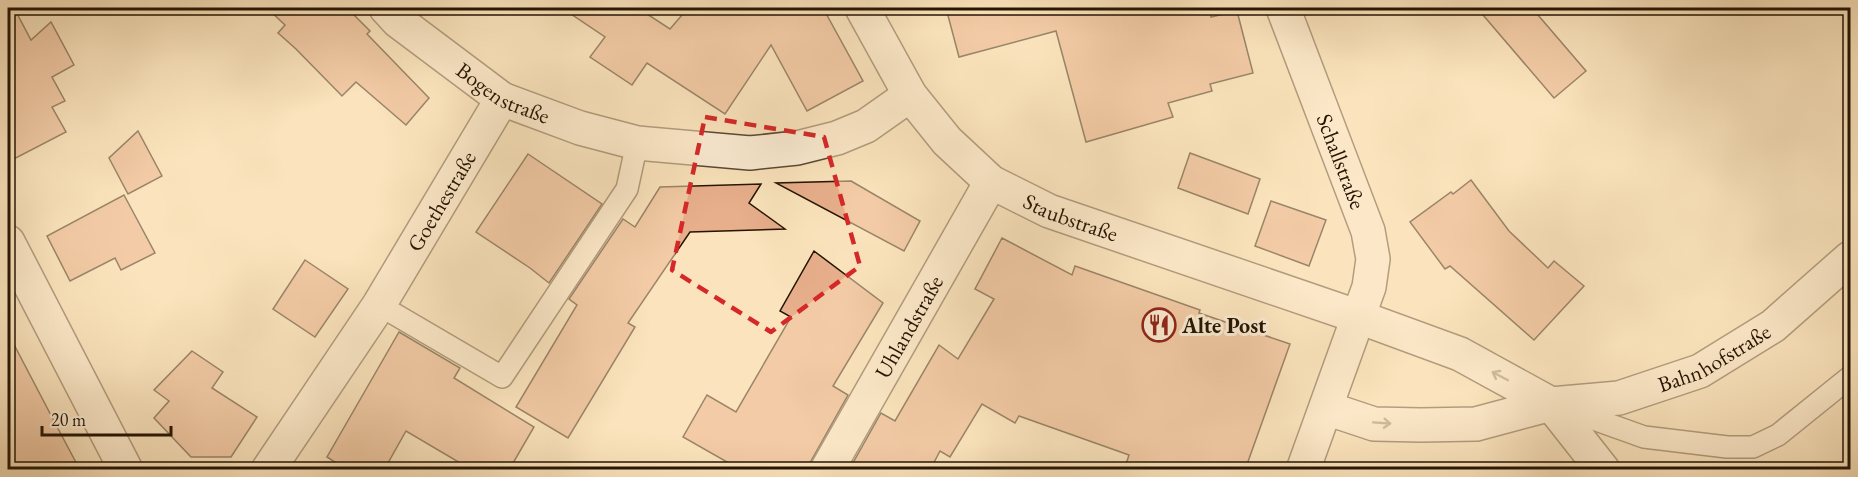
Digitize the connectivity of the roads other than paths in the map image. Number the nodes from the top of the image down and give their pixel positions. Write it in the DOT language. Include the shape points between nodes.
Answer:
graph roads {
  1 [pos="386,8"];
  2 [pos="862,8"];
  3 [pos="1283,8"];
  4 [pos="910,95"];
  5 [pos="502,99"];
  6 [pos="637,143"];
  7 [pos="991,182"];
  8 [pos="8,242"];
  9 [pos="1851,258"];
  10 [pos="379,305"];
  11 [pos="1359,318"];
  12 [pos="1851,377"];
  13 [pos="1551,404"];
  14 [pos="1326,408"];
  15 [pos="126,470"];
  16 [pos="268,470"];
  17 [pos="827,470"];
  18 [pos="1303,470"];
  19 [pos="1603,470"];
  1 -- 5 [label="street, Bogenstraße"];
  2 -- 4 [label="street, Staubstraße"];
  3 -- 11 [label="street, Schallstraße" via="1368,231 1373,259 1370,287"];
  4 -- 6 [label="street, Bogenstraße" via="866,126 797,148 750,153"];
  4 -- 7 [label="street, Staubstraße" via="947,141"];
  5 -- 6 [label="street, Bogenstraße" via="580,128"];
  5 -- 10 [label="street, Goethestraße"];
  6 -- 10 [label="lane" via="627,189 502,377"];
  7 -- 11 [label="street, Staubstraße" via="1049,210"];
  7 -- 17 [label="street, Uhlandstraße"];
  8 -- 15 [label="street"];
  9 -- 13 [label="street, Bahnhofstraße" via="1773,326 1700,370 1619,398"];
  10 -- 16 [label="street, Goethestraße"];
  13 -- 11 [label="street, one-way" via="1460,354"];
  11 -- 14 [label="street"];
  12 -- 13 [label="lane" via="1778,435 1754,447 1644,437"];
  14 -- 13 [label="street, Bahnhofstraße, one-way" via="1374,424 1421,425 1476,424"];
  13 -- 19 [label="street"];
  14 -- 18 [label="street"];
}
